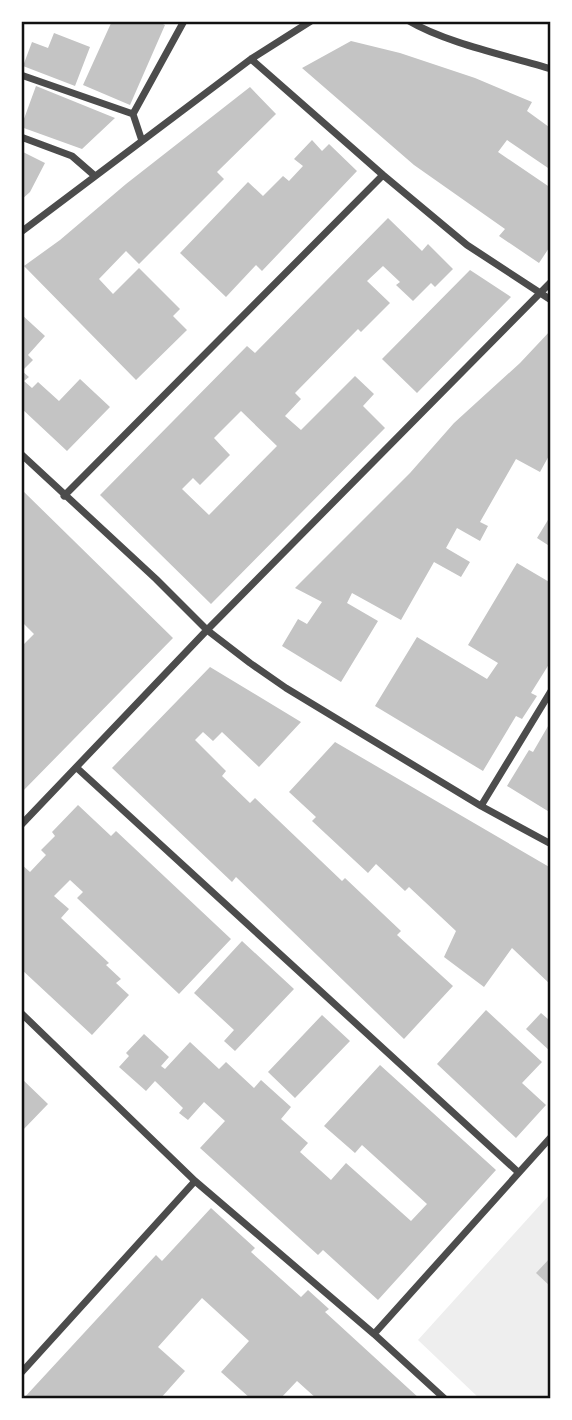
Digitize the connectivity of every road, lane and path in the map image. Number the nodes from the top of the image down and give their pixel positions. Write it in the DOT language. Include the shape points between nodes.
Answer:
graph roads {
  1 [pos="184,21"];
  2 [pos="310,21"];
  3 [pos="409,21"];
  4 [pos="251,59"];
  5 [pos="551,69"];
  6 [pos="21,75"];
  7 [pos="133,114"];
  8 [pos="21,136"];
  9 [pos="142,141"];
  10 [pos="383,175"];
  11 [pos="94,176"];
  12 [pos="21,233"];
  13 [pos="551,282"];
  14 [pos="542,294"];
  15 [pos="551,300"];
  16 [pos="21,454"];
  17 [pos="64,496"];
  18 [pos="207,630"];
  19 [pos="551,691"];
  20 [pos="77,768"];
  21 [pos="481,806"];
  22 [pos="21,825"];
  23 [pos="551,844"];
  24 [pos="21,1013"];
  25 [pos="551,1137"];
  26 [pos="518,1172"];
  27 [pos="195,1181"];
  28 [pos="374,1334"];
  29 [pos="21,1373"];
  30 [pos="445,1399"];
  1 -- 7 [label="street"];
  2 -- 4 [label="street"];
  3 -- 5 [label="street" via="442,36"];
  4 -- 9 [label="street"];
  4 -- 10 [label="street"];
  6 -- 7 [label="street"];
  7 -- 9 [label="street"];
  8 -- 11 [label="street" via="72,156"];
  9 -- 11 [label="street"];
  10 -- 14 [label="street" via="467,245"];
  10 -- 17 [label="street"];
  11 -- 12 [label="street"];
  13 -- 14 [label="street"];
  14 -- 15 [label="street"];
  14 -- 18 [label="street"];
  16 -- 17 [label="street"];
  17 -- 18 [label="street"];
  18 -- 20 [label="street"];
  18 -- 21 [label="street" via="286,688"];
  19 -- 21 [label="street"];
  20 -- 22 [label="street"];
  20 -- 26 [label="street"];
  21 -- 23 [label="street"];
  24 -- 27 [label="street"];
  25 -- 26 [label="street"];
  26 -- 28 [label="street"];
  27 -- 28 [label="street"];
  27 -- 29 [label="street"];
  28 -- 30 [label="street"];
}
